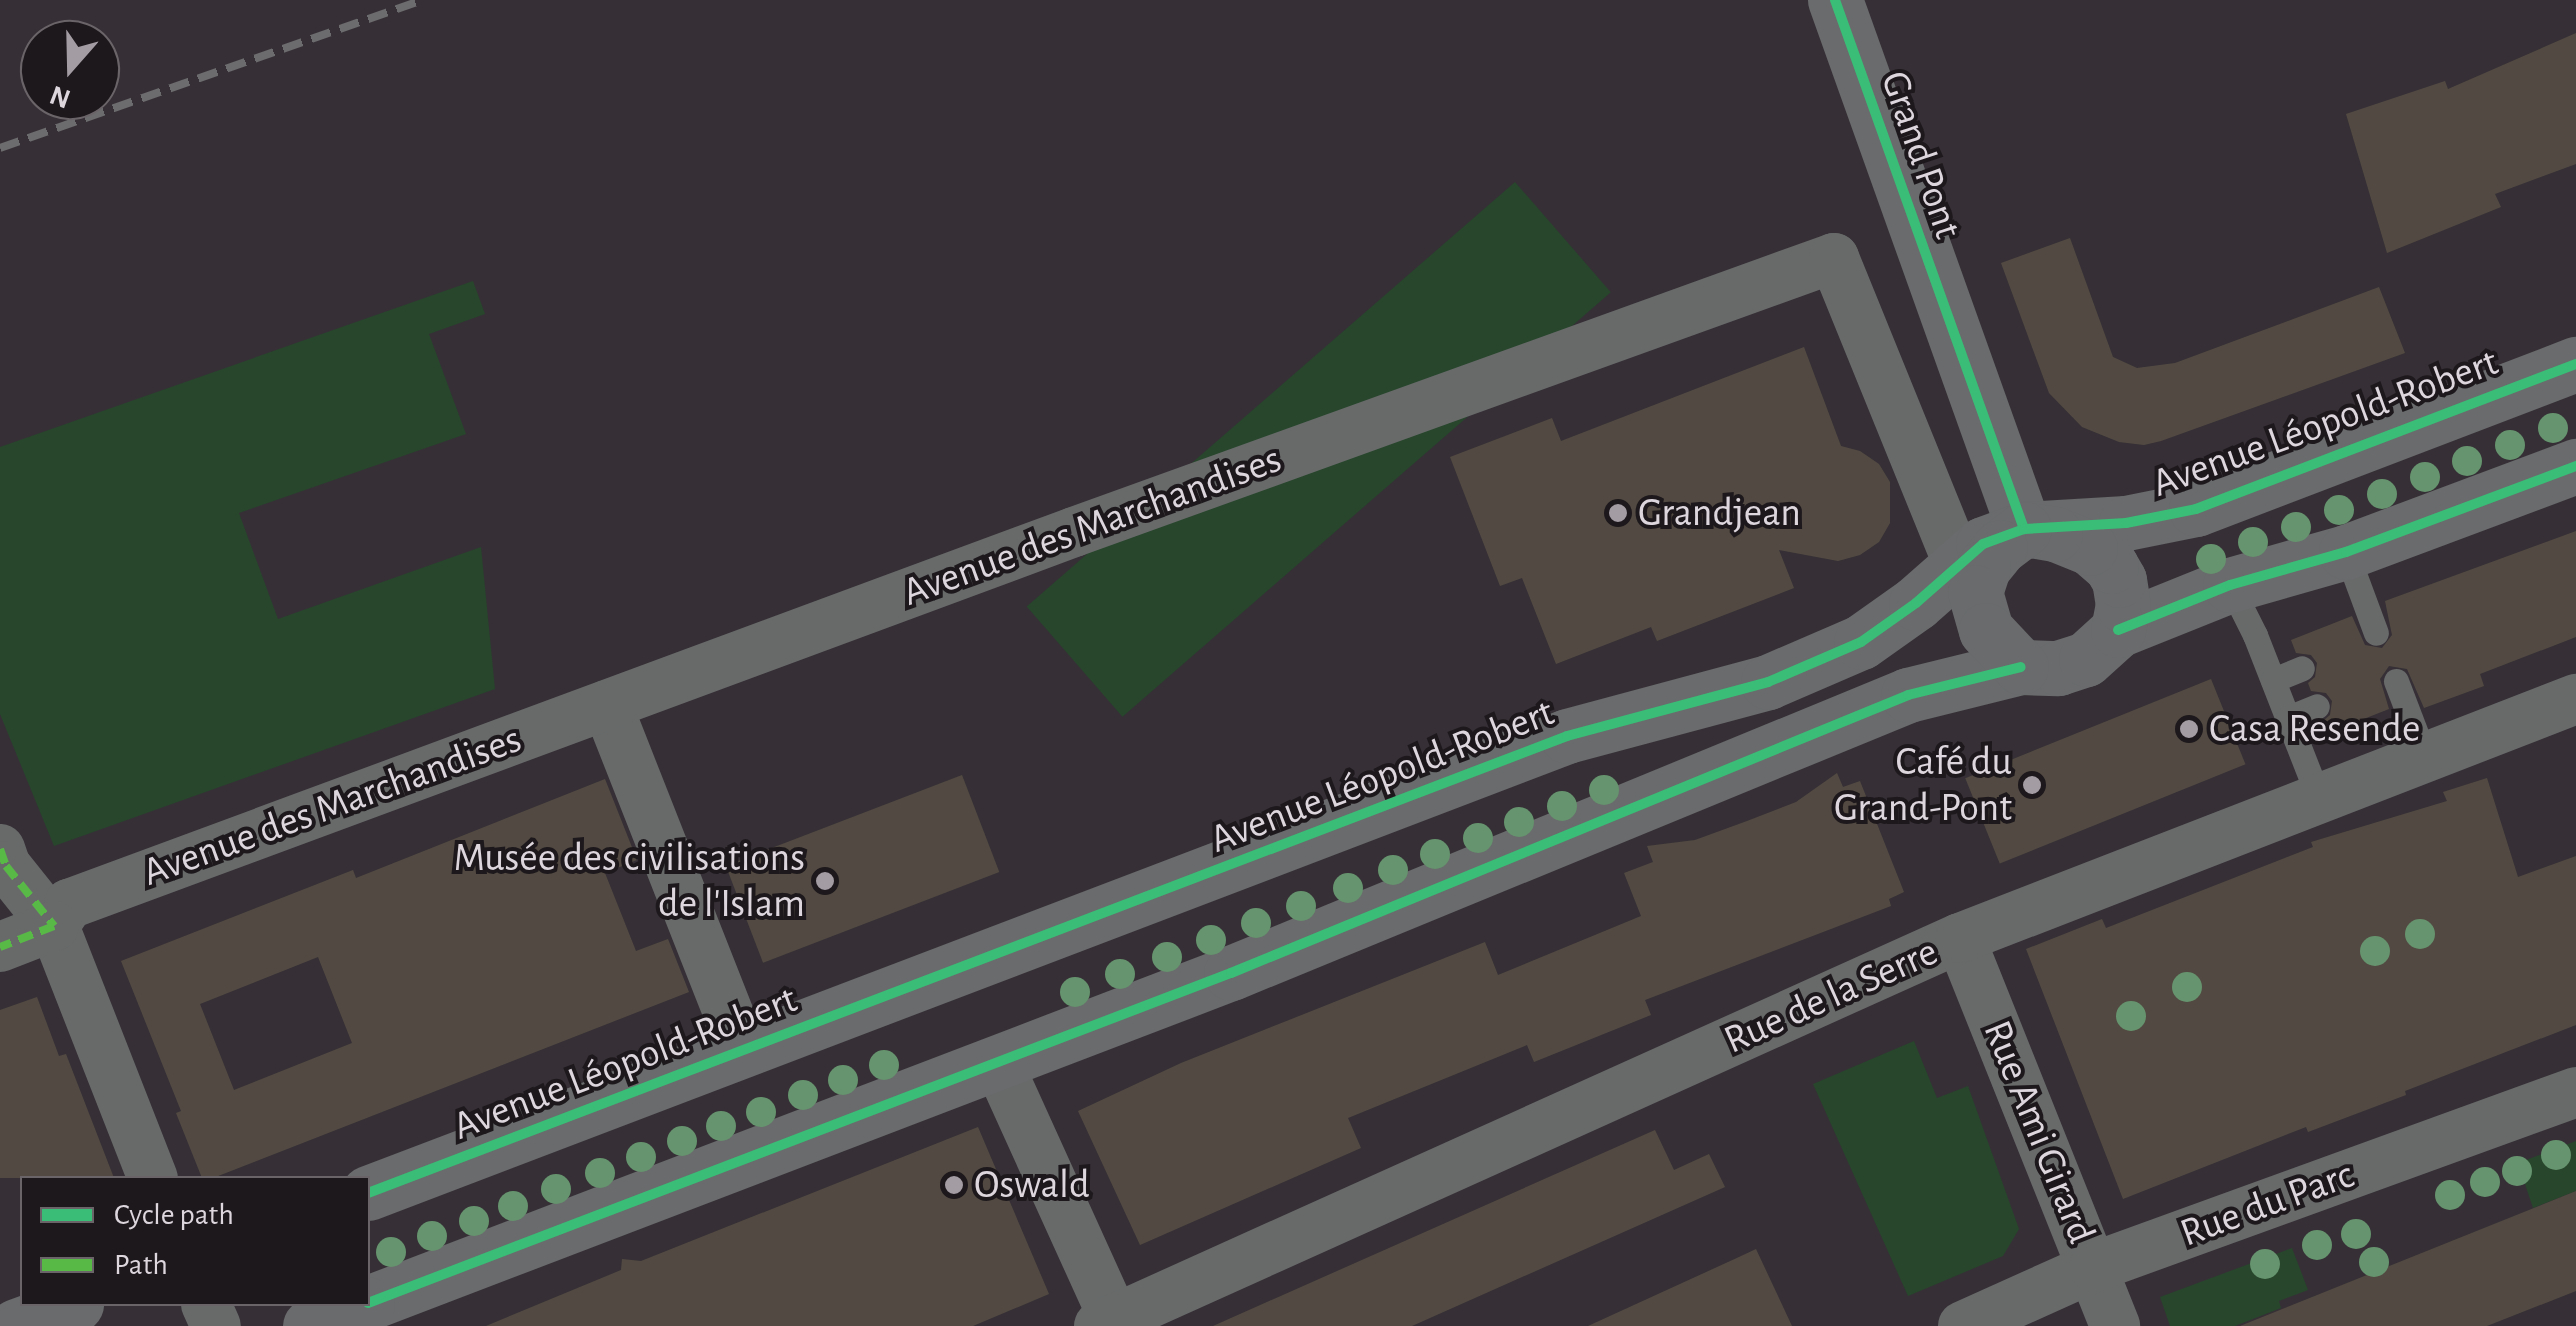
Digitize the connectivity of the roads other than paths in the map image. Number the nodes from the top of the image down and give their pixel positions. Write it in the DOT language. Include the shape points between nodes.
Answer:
graph roads {
  1 [pos="1836,0"];
  2 [pos="2576,364"];
  3 [pos="2576,466"];
  4 [pos="2024,529"];
  5 [pos="2346,552"];
  6 [pos="1958,563"];
  7 [pos="2230,585"];
  8 [pos="2118,630"];
  9 [pos="2376,633"];
  10 [pos="2021,666"];
  11 [pos="2302,668"];
  12 [pos="2273,680"];
  13 [pos="2396,681"];
  14 [pos="2576,699"];
  15 [pos="607,705"];
  16 [pos="2317,706"];
  17 [pos="2288,718"];
  18 [pos="2425,757"];
  19 [pos="2319,798"];
  20 [pos="0,849"];
  21 [pos="54,926"];
  22 [pos="1960,938"];
  23 [pos="0,947"];
  24 [pos="742,1050"];
  25 [pos="996,1061"];
  26 [pos="2576,1092"];
  27 [pos="153,1176"];
  28 [pos="370,1192"];
  29 [pos="2094,1267"];
  30 [pos="370,1303"];
  31 [pos="71,1306"];
  32 [pos="362,1306"];
  33 [pos="1110,1324"];
  34 [pos="16,1326"];
  35 [pos="310,1326"];
  36 [pos="1963,1326"];
  37 [pos="2115,1326"];
  1 -- 4 [label="main road, Grand Pont"];
  2 -- 4 [label="main road, Avenue Léopold-Robert" via="2196,508 2126,523"];
  3 -- 5 [label="main road"];
  4 -- 6 [label="main road, Avenue Léopold-Robert" via="1983,544"];
  4 -- 8 [label="main road" via="2074,541 2111,566 2123,605"];
  4 -- 10 [label="main road" via="2000,547 1975,592 1986,630"];
  5 -- 7 [label="main road"];
  5 -- 9 [label="lane"];
  6 -- 15 [label="street, Avenue des Marchandises" via="1834,258"];
  6 -- 24 [label="main road, Avenue Léopold-Robert" via="1916,604 1861,642 1768,682 1567,736"];
  7 -- 8 [label="main road"];
  7 -- 12 [label="lane"];
  8 -- 10 [label="main road" via="2086,660 2058,668"];
  10 -- 25 [label="main road" via="1908,694 1231,973"];
  11 -- 12 [label="lane"];
  12 -- 17 [label="lane"];
  13 -- 18 [label="lane"];
  14 -- 18 [label="street, Rue de la Serre"];
  15 -- 21 [label="street, Avenue des Marchandises" via="68,904"];
  15 -- 24 [label="street"];
  16 -- 17 [label="lane"];
  17 -- 19 [label="lane"];
  18 -- 19 [label="street, Rue de la Serre"];
  19 -- 22 [label="street, Rue de la Serre"];
  20 -- 21 [label="street"];
  21 -- 23 [label="street, Avenue des Marchandises"];
  21 -- 27 [label="street"];
  22 -- 29 [label="street, Rue Ami Girard"];
  22 -- 33 [label="street, Rue de la Serre"];
  24 -- 28 [label="main road, Avenue Léopold-Robert"];
  25 -- 30 [label="main road"];
  25 -- 33 [label="street"];
  26 -- 29 [label="street, Rue du Parc"];
  29 -- 36 [label="street, Rue du Parc"];
  29 -- 37 [label="street, Rue Ami Girard"];
  31 -- 34 [label="main road"];
  32 -- 35 [label="main road"];
}
